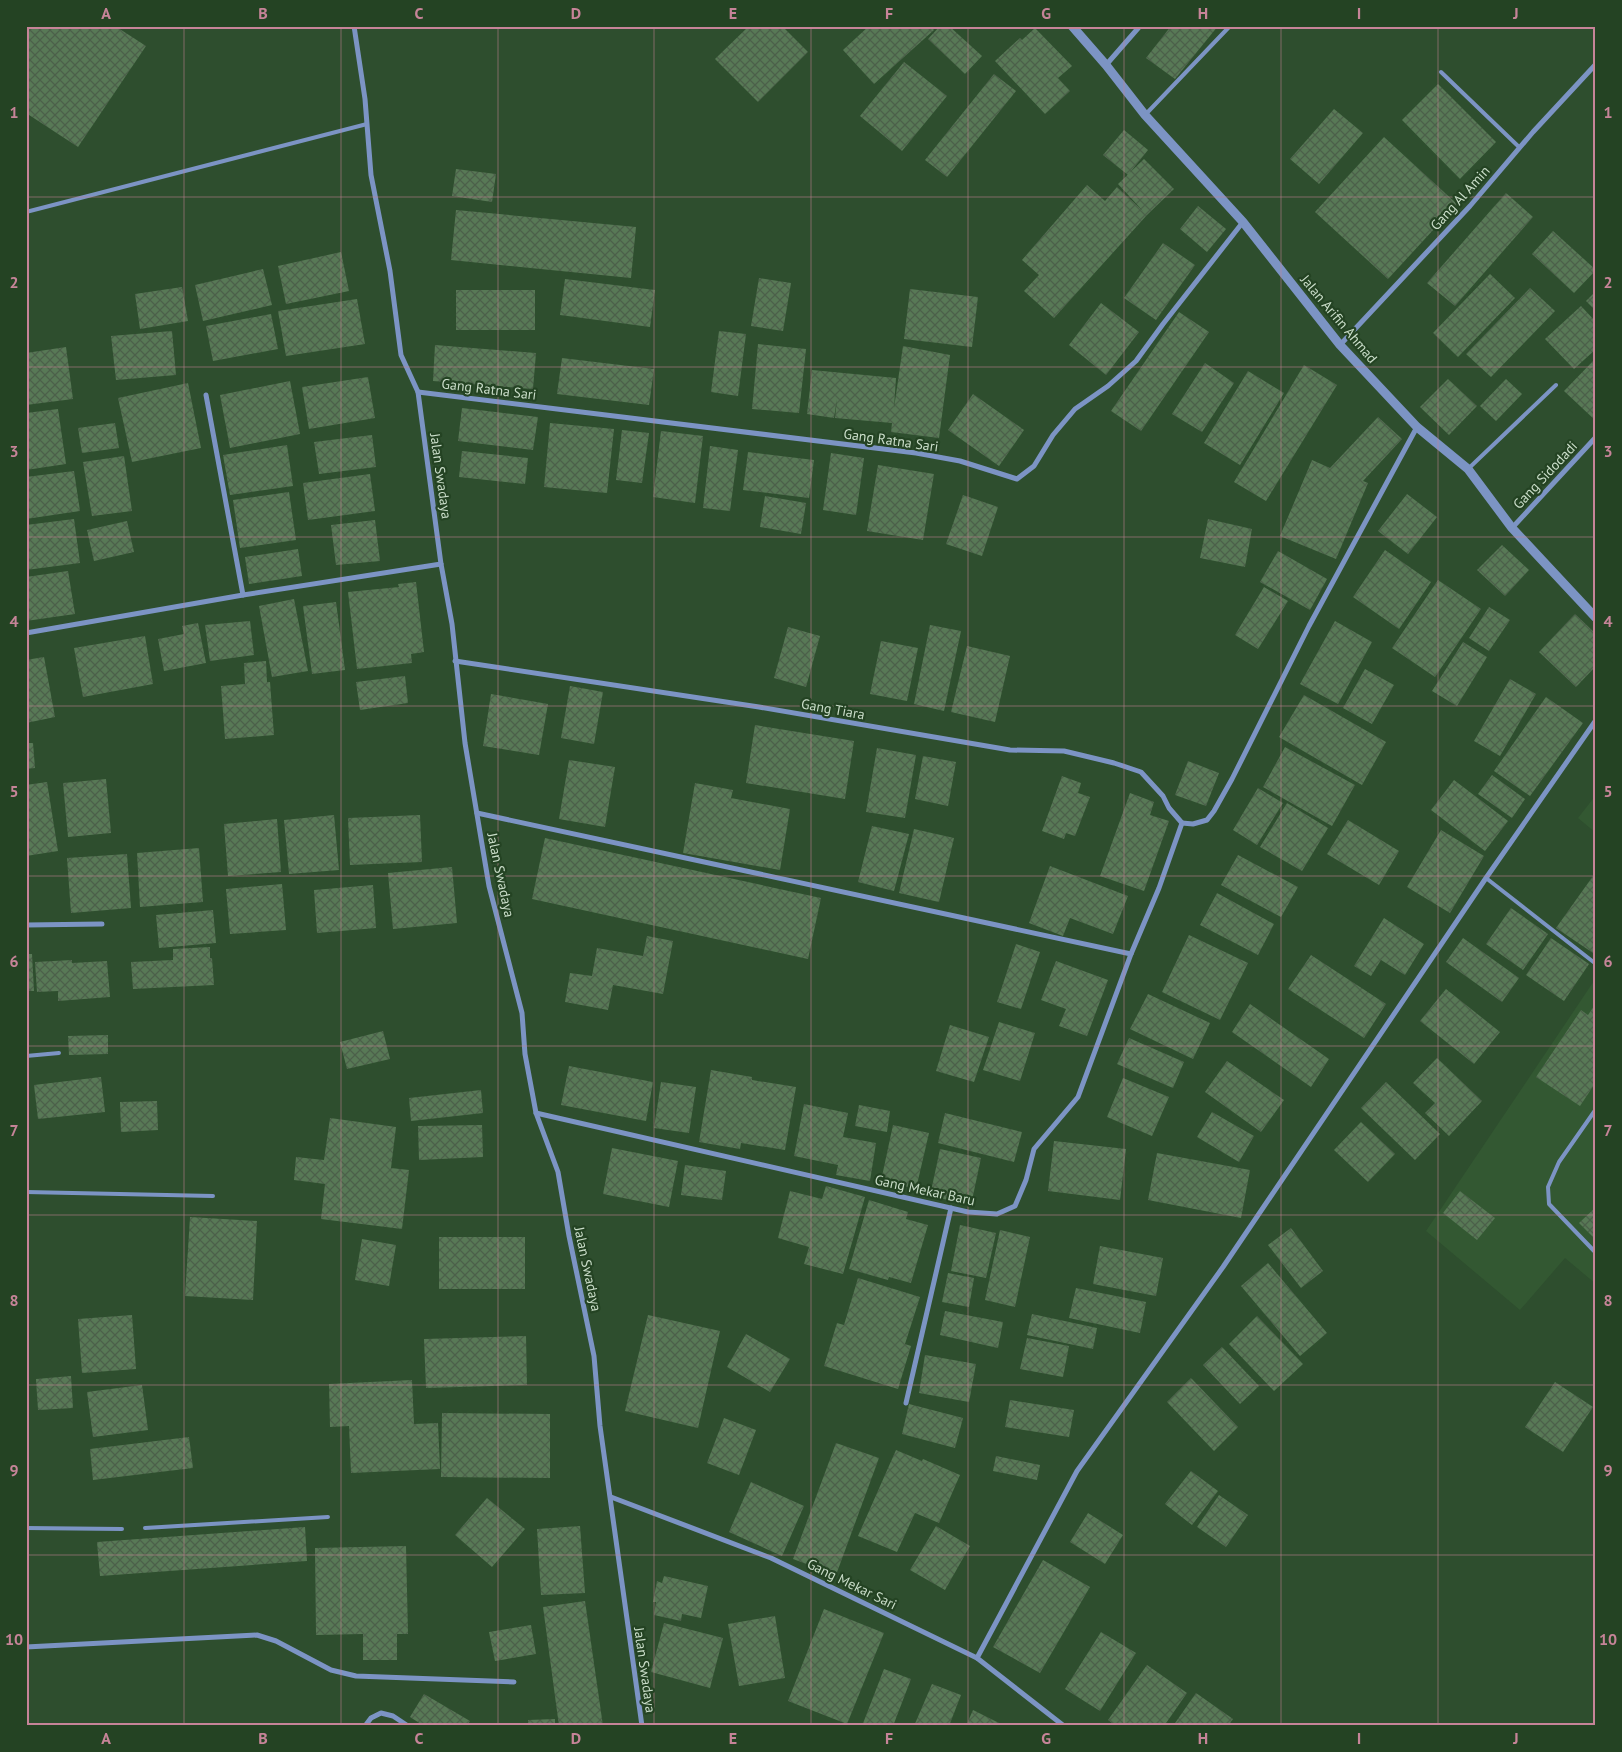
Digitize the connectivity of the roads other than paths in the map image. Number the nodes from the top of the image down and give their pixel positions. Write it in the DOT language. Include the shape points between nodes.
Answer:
graph roads {
  1 [pos="354,26"];
  2 [pos="1072,26"];
  3 [pos="1140,26"];
  4 [pos="1230,26"];
  5 [pos="1596,64"];
  6 [pos="1106,65"];
  7 [pos="1441,72"];
  8 [pos="1146,115"];
  9 [pos="367,124"];
  10 [pos="1520,147"];
  11 [pos="26,212"];
  12 [pos="1243,222"];
  13 [pos="1340,345"];
  14 [pos="1556,385"];
  15 [pos="418,392"];
  16 [pos="206,395"];
  17 [pos="1417,427"];
  18 [pos="1596,438"];
  19 [pos="1468,470"];
  20 [pos="1512,528"];
  21 [pos="441,564"];
  22 [pos="243,595"];
  23 [pos="1596,618"];
  24 [pos="26,633"];
  25 [pos="455,661"];
  26 [pos="1596,720"];
  27 [pos="477,814"];
  28 [pos="1182,823"];
  29 [pos="1486,878"];
  30 [pos="102,924"];
  31 [pos="26,925"];
  32 [pos="1132,954"];
  33 [pos="1596,964"];
  34 [pos="59,1052"];
  35 [pos="26,1056"];
  36 [pos="1596,1109"];
  37 [pos="536,1113"];
  38 [pos="26,1192"];
  39 [pos="213,1196"];
  40 [pos="951,1208"];
  41 [pos="1596,1253"];
  42 [pos="906,1402"];
  43 [pos="611,1497"];
  44 [pos="328,1517"];
  45 [pos="26,1528"];
  46 [pos="146,1528"];
  47 [pos="122,1529"];
  48 [pos="26,1647"];
  49 [pos="977,1658"];
  50 [pos="514,1682"];
  51 [pos="365,1726"];
  52 [pos="408,1726"];
  53 [pos="642,1726"];
  54 [pos="1064,1726"];
  1 -- 9 [label="street, Jalan Swadaya"];
  2 -- 6 [label="street, Jalan Arifin Ahmad"];
  3 -- 6 [label="street"];
  4 -- 8 [label="lane"];
  5 -- 10 [label="street, Gang Al Amin"];
  6 -- 8 [label="street, Jalan Arifin Ahmad"];
  7 -- 10 [label="lane"];
  8 -- 12 [label="street, Jalan Arifin Ahmad"];
  9 -- 11 [label="lane"];
  9 -- 15 [label="street, Jalan Swadaya" via="371,175 390,271 401,355"];
  10 -- 13 [label="street, Gang Al Amin" via="1470,206"];
  12 -- 13 [label="street, Jalan Arifin Ahmad"];
  12 -- 15 [label="street, Gang Ratna Sari" via="1136,361 1075,409 1053,435 1034,466 1017,479 960,461 916,453"];
  13 -- 17 [label="street, Jalan Arifin Ahmad"];
  14 -- 19 [label="lane"];
  15 -- 21 [label="street, Jalan Swadaya"];
  16 -- 22 [label="street"];
  17 -- 19 [label="street, Jalan Arifin Ahmad"];
  17 -- 28 [label="street" via="1214,811 1208,820"];
  18 -- 20 [label="street, Gang Sidodadi"];
  19 -- 20 [label="street, Jalan Arifin Ahmad"];
  20 -- 23 [label="street, Jalan Arifin Ahmad"];
  21 -- 22 [label="street"];
  21 -- 25 [label="street, Jalan Swadaya"];
  22 -- 24 [label="street"];
  25 -- 27 [label="street, Jalan Swadaya"];
  25 -- 28 [label="street, Gang Tiara" via="1010,750 1064,751 1141,772 1164,796"];
  26 -- 29 [label="street"];
  27 -- 32 [label="street"];
  27 -- 37 [label="street, Jalan Swadaya" via="489,886 522,1013 525,1054"];
  28 -- 32 [label="street, Gang Mekar Baru"];
  29 -- 33 [label="lane"];
  29 -- 49 [label="street" via="1222,1266 1077,1471"];
  30 -- 31 [label="street"];
  32 -- 40 [label="street, Gang Mekar Baru" via="1078,1097 1034,1149 1015,1206 997,1214"];
  34 -- 35 [label="lane"];
  36 -- 41 [label="lane" via="1559,1162 1548,1186 1549,1204"];
  37 -- 40 [label="street, Gang Mekar Baru"];
  37 -- 43 [label="street, Jalan Swadaya" via="558,1172 587,1318"];
  38 -- 39 [label="lane"];
  40 -- 42 [label="street"];
  43 -- 49 [label="street, Gang Mekar Sari" via="771,1558"];
  43 -- 53 [label="street, Jalan Swadaya"];
  44 -- 46 [label="lane"];
  45 -- 47 [label="lane"];
  48 -- 50 [label="street" via="257,1635 276,1641 331,1670 356,1676"];
  49 -- 54 [label="street, Gang Mekar Sari"];
  51 -- 52 [label="street" via="381,1712"];
}
